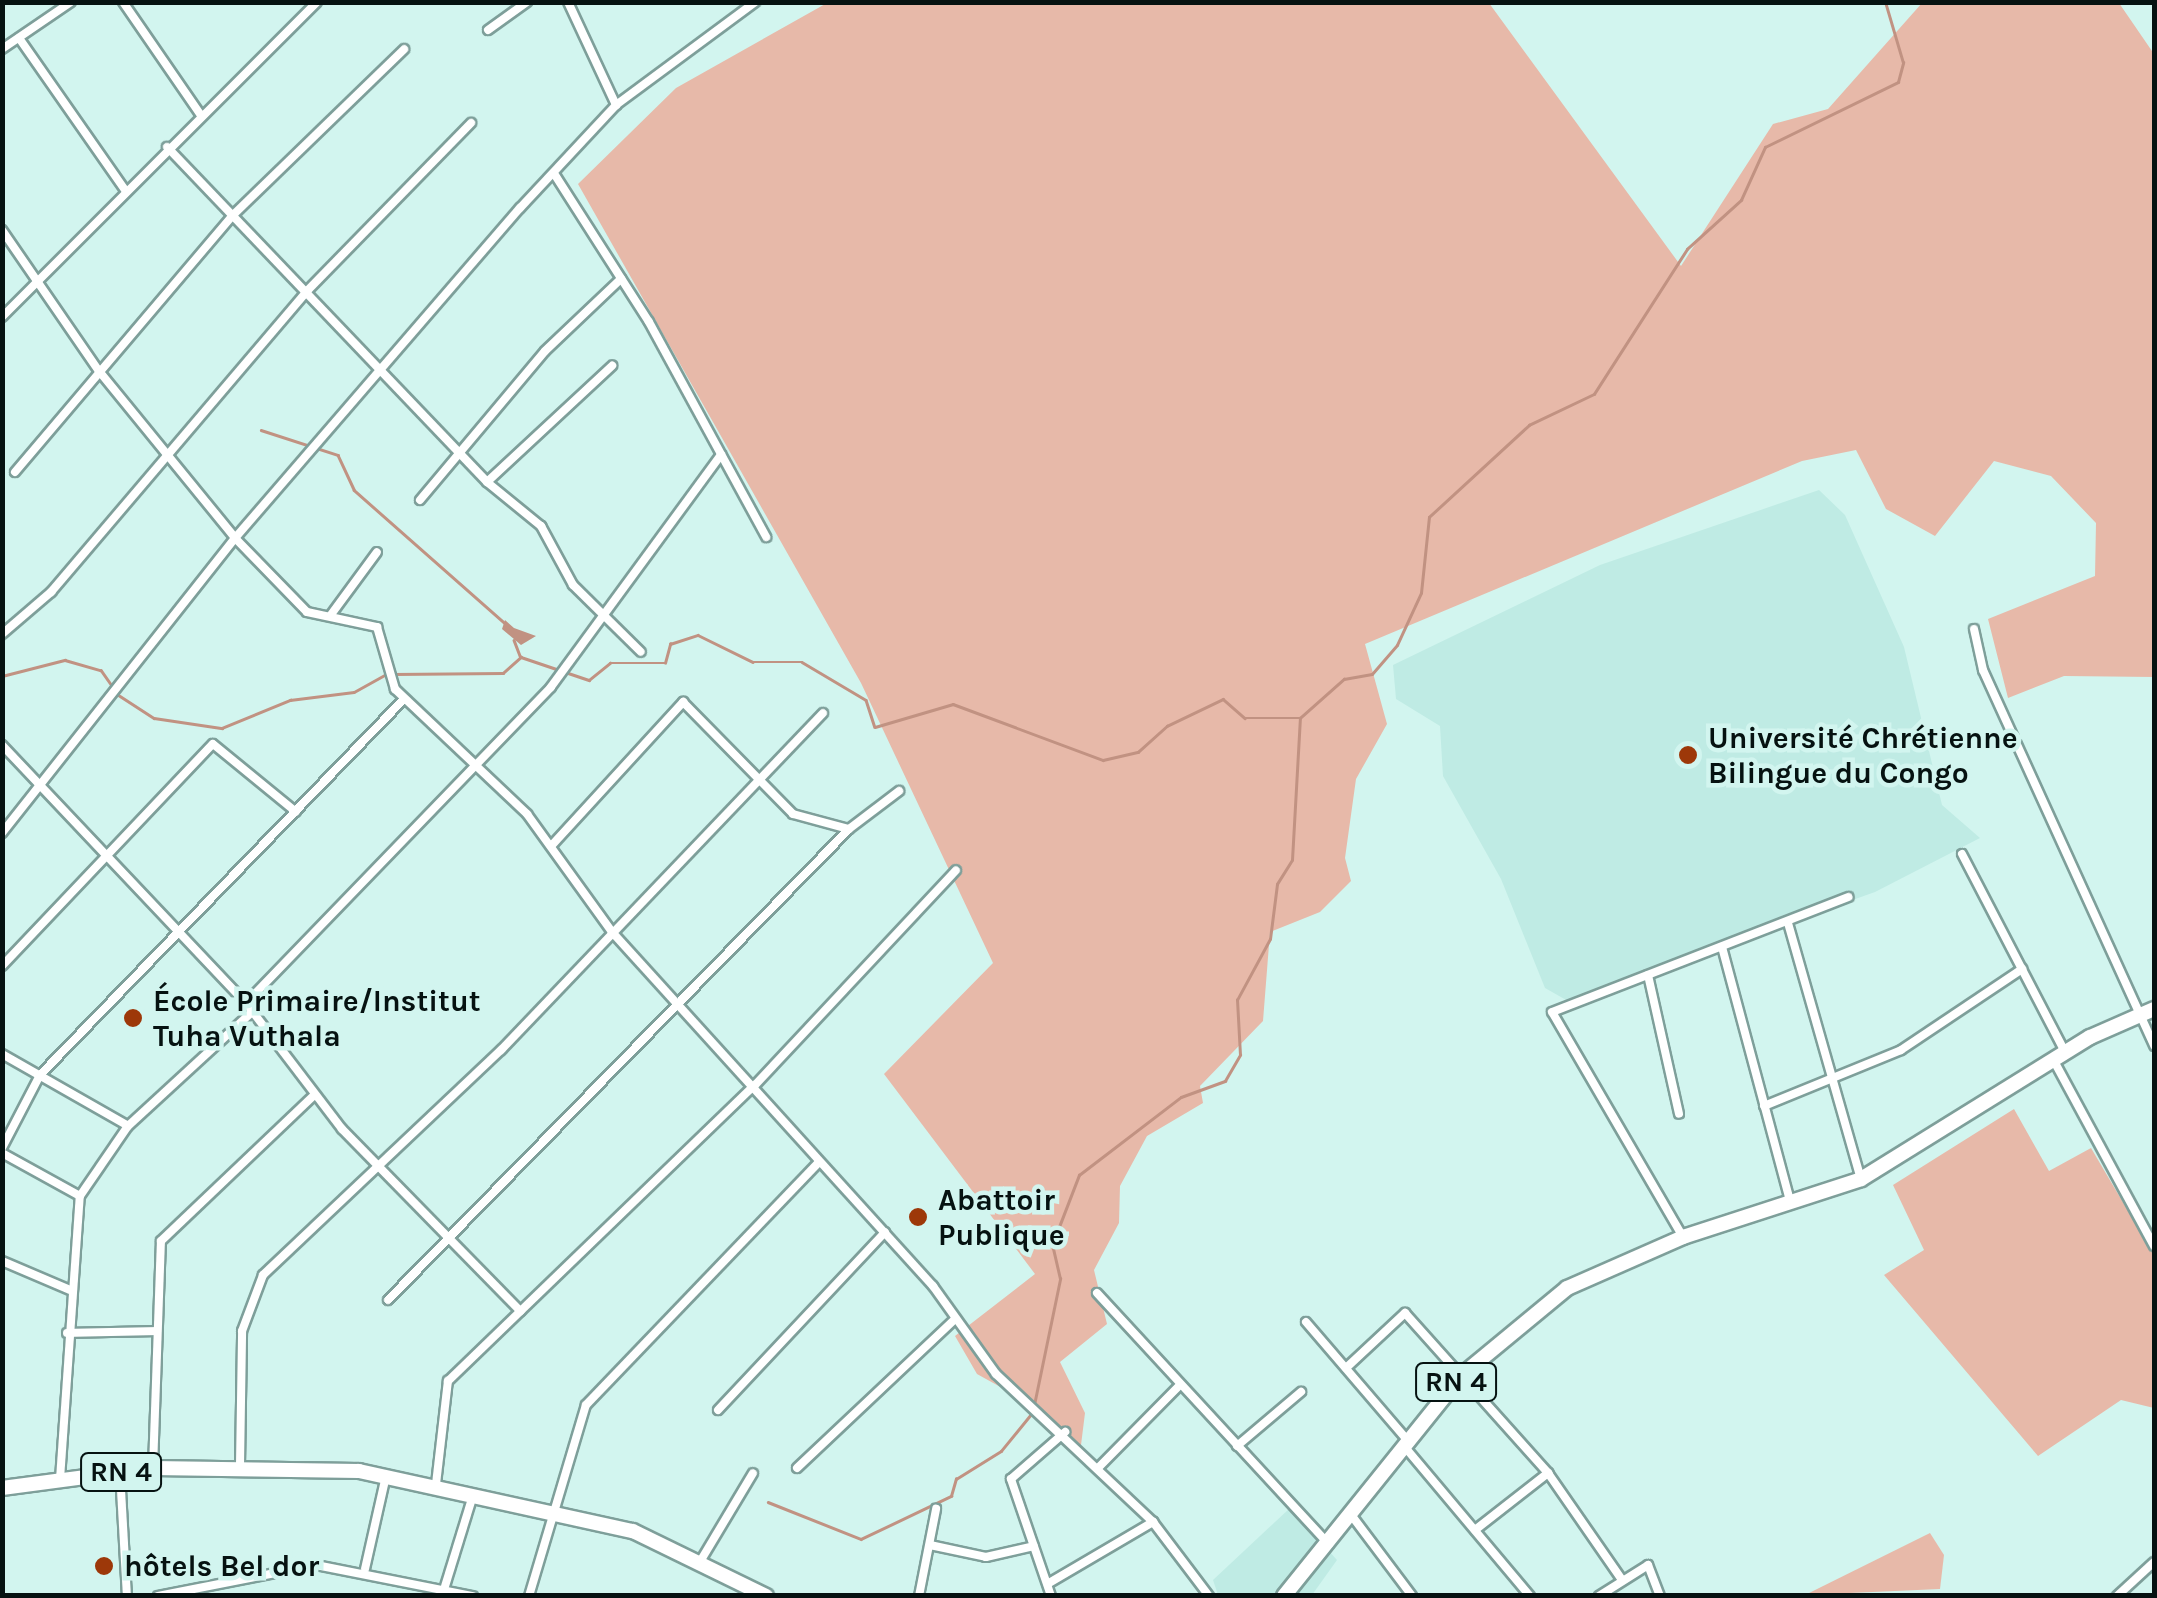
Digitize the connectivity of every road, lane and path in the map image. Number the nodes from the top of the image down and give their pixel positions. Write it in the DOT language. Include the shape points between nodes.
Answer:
graph roads {
  1 [pos="71,2"];
  2 [pos="123,2"];
  3 [pos="318,2"];
  4 [pos="527,2"];
  5 [pos="568,2"];
  6 [pos="754,2"];
  7 [pos="488,30"];
  8 [pos="19,38"];
  9 [pos="2,49"];
  10 [pos="404,49"];
  11 [pos="616,105"];
  12 [pos="200,114"];
  13 [pos="471,123"];
  14 [pos="167,148"];
  15 [pos="555,175"];
  16 [pos="125,190"];
  17 [pos="234,214"];
  18 [pos="2,230"];
  19 [pos="622,279"];
  20 [pos="36,284"];
  21 [pos="306,291"];
  22 [pos="2,317"];
  23 [pos="612,366"];
  24 [pos="380,369"];
  25 [pos="100,370"];
  26 [pos="165,451"];
  27 [pos="458,452"];
  28 [pos="721,455"];
  29 [pos="15,472"];
  30 [pos="487,482"];
  31 [pos="420,500"];
  32 [pos="766,537"];
  33 [pos="235,538"];
  34 [pos="377,552"];
  35 [pos="604,613"];
  36 [pos="330,616"];
  37 [pos="1974,628"];
  38 [pos="2,634"];
  39 [pos="641,652"];
  40 [pos="404,699"];
  41 [pos="823,713"];
  42 [pos="2,746"];
  43 [pos="475,767"];
  44 [pos="758,781"];
  45 [pos="38,788"];
  46 [pos="899,792"];
  47 [pos="296,812"];
  48 [pos="4,829"];
  49 [pos="849,829"];
  50 [pos="553,844"];
  51 [pos="1962,854"];
  52 [pos="103,855"];
  53 [pos="956,870"];
  54 [pos="1848,897"];
  55 [pos="1788,923"];
  56 [pos="181,930"];
  57 [pos="612,932"];
  58 [pos="1722,947"];
  59 [pos="2,966"];
  60 [pos="2022,969"];
  61 [pos="1648,975"];
  62 [pos="250,1007"];
  63 [pos="682,1007"];
  64 [pos="2147,1011"];
  65 [pos="2154,1046"];
  66 [pos="2,1054"];
  67 [pos="2060,1057"];
  68 [pos="40,1075"];
  69 [pos="1834,1082"];
  70 [pos="755,1085"];
  71 [pos="313,1096"];
  72 [pos="1764,1106"];
  73 [pos="1679,1114"];
  74 [pos="128,1126"];
  75 [pos="2,1151"];
  76 [pos="378,1161"];
  77 [pos="819,1162"];
  78 [pos="1860,1179"];
  79 [pos="80,1196"];
  80 [pos="1792,1206"];
  81 [pos="886,1232"];
  82 [pos="1683,1236"];
  83 [pos="451,1240"];
  84 [pos="2154,1246"];
  85 [pos="2,1261"];
  86 [pos="70,1290"];
  87 [pos="1097,1293"];
  88 [pos="388,1300"];
  89 [pos="520,1311"];
  90 [pos="955,1320"];
  91 [pos="1306,1322"];
  92 [pos="155,1331"];
  93 [pos="67,1334"];
  94 [pos="1346,1368"];
  95 [pos="1462,1375"];
  96 [pos="1178,1387"];
  97 [pos="1301,1392"];
  98 [pos="718,1410"];
  99 [pos="1065,1432"];
  100 [pos="1406,1444"];
  101 [pos="1237,1446"];
  102 [pos="240,1465"];
  103 [pos="1098,1466"];
  104 [pos="154,1468"];
  105 [pos="798,1468"];
  106 [pos="120,1472"];
  107 [pos="754,1472"];
  108 [pos="1548,1473"];
  109 [pos="386,1476"];
  110 [pos="60,1479"];
  111 [pos="436,1484"];
  112 [pos="2,1488"];
  113 [pos="475,1490"];
  114 [pos="553,1508"];
  115 [pos="936,1509"];
  116 [pos="1352,1516"];
  117 [pos="1154,1522"];
  118 [pos="1475,1530"];
  119 [pos="1329,1544"];
  120 [pos="930,1545"];
  121 [pos="1034,1546"];
  122 [pos="701,1560"];
  123 [pos="2154,1562"];
  124 [pos="364,1569"];
  125 [pos="1622,1580"];
  126 [pos="1049,1583"];
  127 [pos="444,1591"];
  128 [pos="198,1592"];
  129 [pos="1294,1592"];
  130 [pos="126,1596"];
  131 [pos="158,1596"];
  132 [pos="473,1596"];
  133 [pos="529,1596"];
  134 [pos="766,1596"];
  135 [pos="919,1596"];
  136 [pos="1051,1596"];
  137 [pos="1209,1596"];
  138 [pos="1412,1596"];
  139 [pos="1530,1596"];
  140 [pos="1599,1596"];
  141 [pos="1660,1596"];
  142 [pos="2117,1596"];
  1 -- 8 [label="street"];
  2 -- 12 [label="street" via="145,48"];
  3 -- 12 [label="street"];
  4 -- 7 [label="street"];
  5 -- 11 [label="street"];
  6 -- 11 [label="street"];
  8 -- 9 [label="street"];
  8 -- 16 [label="street"];
  10 -- 17 [label="street"];
  11 -- 15 [label="street"];
  12 -- 14 [label="street"];
  13 -- 21 [label="street"];
  14 -- 16 [label="street"];
  14 -- 17 [label="street"];
  15 -- 19 [label="street"];
  15 -- 24 [label="street"];
  16 -- 20 [label="street"];
  17 -- 21 [label="street"];
  17 -- 25 [label="street"];
  18 -- 20 [label="street"];
  19 -- 27 [label="street"];
  19 -- 28 [label="street"];
  20 -- 22 [label="street"];
  20 -- 25 [label="street"];
  21 -- 24 [label="street"];
  21 -- 26 [label="street"];
  23 -- 30 [label="street"];
  24 -- 27 [label="street"];
  24 -- 33 [label="street"];
  25 -- 26 [label="street"];
  25 -- 29 [label="street"];
  26 -- 33 [label="street"];
  26 -- 38 [label="street" via="51,592"];
  27 -- 30 [label="street"];
  27 -- 31 [label="street"];
  28 -- 32 [label="street"];
  28 -- 35 [label="street"];
  30 -- 35 [label="street" via="541,526 573,585"];
  33 -- 36 [label="street" via="307,612"];
  33 -- 45 [label="street"];
  34 -- 36 [label="street"];
  35 -- 39 [label="street"];
  35 -- 43 [label="street"];
  36 -- 40 [label="street" via="377,627 386,673"];
  37 -- 64 [label="street" via="1984,670"];
  40 -- 43 [label="street"];
  40 -- 47 [label="street"];
  41 -- 44 [label="street"];
  42 -- 45 [label="street"];
  43 -- 50 [label="street"];
  43 -- 62 [label="street"];
  44 -- 49 [label="street" via="793,814"];
  44 -- 50 [label="street" via="684,702"];
  44 -- 57 [label="street"];
  45 -- 48 [label="street"];
  45 -- 52 [label="street"];
  46 -- 49 [label="street"];
  47 -- 52 [label="street" via="213,744"];
  47 -- 56 [label="street"];
  49 -- 63 [label="street"];
  50 -- 57 [label="street"];
  51 -- 60 [label="street"];
  52 -- 56 [label="street"];
  52 -- 59 [label="street"];
  53 -- 70 [label="street"];
  54 -- 55 [label="street"];
  55 -- 58 [label="street"];
  55 -- 69 [label="street"];
  56 -- 62 [label="street"];
  56 -- 68 [label="street"];
  57 -- 63 [label="street"];
  57 -- 76 [label="street"];
  58 -- 61 [label="street"];
  58 -- 72 [label="street"];
  60 -- 67 [label="street"];
  60 -- 69 [label="street" via="1901,1050"];
  61 -- 73 [label="street"];
  61 -- 82 [label="street" via="1552,1012"];
  62 -- 71 [label="street"];
  62 -- 74 [label="street"];
  63 -- 70 [label="street"];
  63 -- 83 [label="street"];
  64 -- 65 [label="street"];
  64 -- 67 [label="highway, RN 4"];
  66 -- 68 [label="street"];
  67 -- 78 [label="highway, RN 4"];
  67 -- 84 [label="street"];
  68 -- 74 [label="street"];
  68 -- 75 [label="street"];
  69 -- 72 [label="street"];
  69 -- 78 [label="street"];
  70 -- 77 [label="street"];
  70 -- 89 [label="street"];
  71 -- 76 [label="street"];
  71 -- 92 [label="street" via="179,1214 161,1241"];
  72 -- 80 [label="street"];
  74 -- 79 [label="street"];
  75 -- 79 [label="street"];
  76 -- 83 [label="street"];
  76 -- 102 [label="street" via="290,1242 244,1314"];
  77 -- 81 [label="street"];
  77 -- 114 [label="street" via="586,1406"];
  78 -- 80 [label="highway, RN 4"];
  79 -- 86 [label="street"];
  80 -- 82 [label="highway, RN 4"];
  81 -- 90 [label="street"];
  81 -- 98 [label="street"];
  82 -- 95 [label="highway, RN 4" via="1567,1288"];
  83 -- 88 [label="street"];
  83 -- 89 [label="street"];
  85 -- 86 [label="street"];
  86 -- 93 [label="street"];
  87 -- 96 [label="street"];
  89 -- 111 [label="street" via="448,1381"];
  90 -- 99 [label="street"];
  90 -- 105 [label="street"];
  91 -- 94 [label="street"];
  92 -- 93 [label="street"];
  92 -- 104 [label="street"];
  93 -- 110 [label="street"];
  94 -- 95 [label="street" via="1405,1313"];
  94 -- 100 [label="street"];
  95 -- 100 [label="highway, RN 4"];
  95 -- 108 [label="street"];
  96 -- 101 [label="street"];
  96 -- 103 [label="street"];
  97 -- 101 [label="street"];
  99 -- 103 [label="street"];
  99 -- 121 [label="street" via="1011,1480"];
  100 -- 116 [label="highway, RN 4"];
  100 -- 118 [label="street"];
  101 -- 119 [label="street"];
  102 -- 104 [label="highway, RN 4"];
  102 -- 109 [label="highway, RN 4"];
  103 -- 117 [label="street"];
  104 -- 106 [label="highway, RN 4"];
  106 -- 110 [label="highway, RN 4"];
  106 -- 130 [label="street"];
  107 -- 122 [label="street"];
  108 -- 118 [label="street"];
  108 -- 125 [label="street"];
  109 -- 111 [label="highway, RN 4"];
  109 -- 124 [label="street"];
  110 -- 112 [label="highway, RN 4"];
  111 -- 113 [label="highway, RN 4"];
  113 -- 114 [label="highway, RN 4"];
  113 -- 127 [label="street"];
  114 -- 122 [label="highway, RN 4"];
  114 -- 133 [label="street"];
  115 -- 120 [label="street"];
  116 -- 119 [label="highway, RN 4"];
  116 -- 138 [label="street"];
  117 -- 126 [label="street"];
  117 -- 137 [label="street"];
  118 -- 139 [label="street"];
  119 -- 129 [label="highway, RN 4"];
  120 -- 121 [label="street" via="986,1557"];
  120 -- 135 [label="street"];
  121 -- 126 [label="street"];
  122 -- 134 [label="highway, RN 4"];
  123 -- 142 [label="street"];
  124 -- 127 [label="street"];
  124 -- 128 [label="street" via="316,1565"];
  125 -- 140 [label="street"];
  125 -- 141 [label="street" via="1648,1566"];
  126 -- 136 [label="street"];
  127 -- 132 [label="street"];
  128 -- 131 [label="street"];
}
